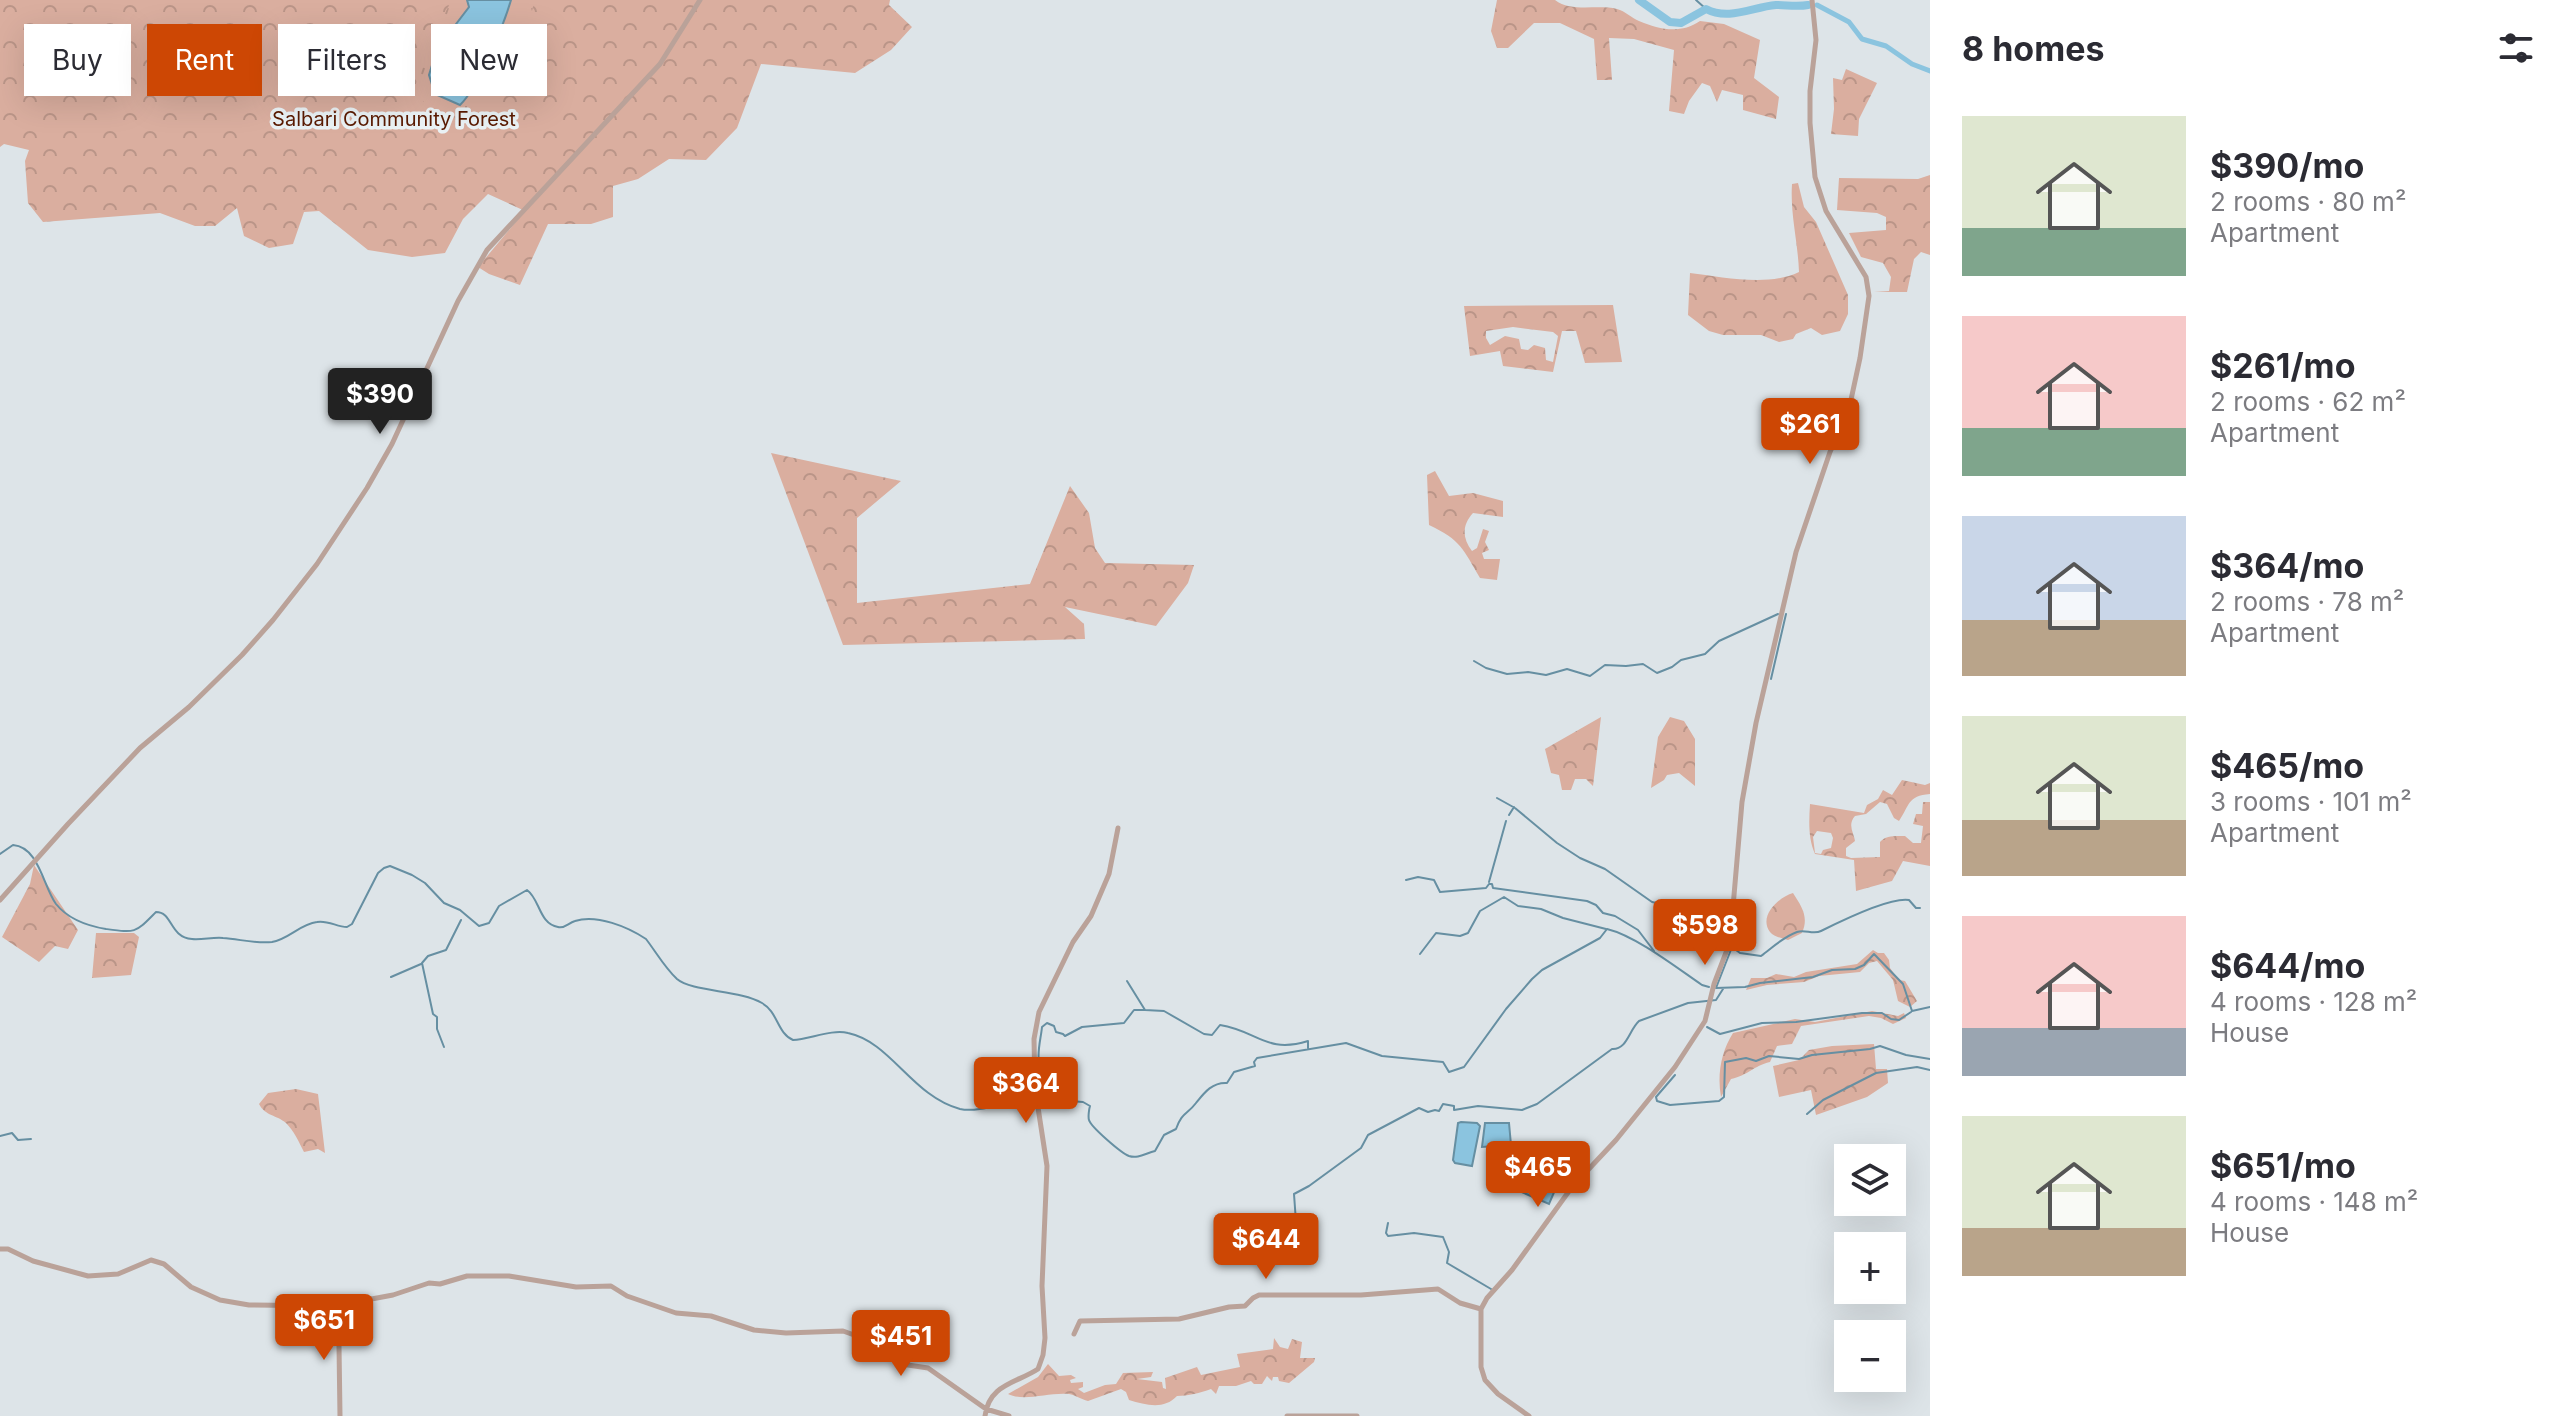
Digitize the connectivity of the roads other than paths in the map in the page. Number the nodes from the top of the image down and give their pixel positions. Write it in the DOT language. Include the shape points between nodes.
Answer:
graph roads {
  1 [pos="700,0"];
  2 [pos="1812,0"];
  3 [pos="1118,828"];
  4 [pos="0,900"];
  5 [pos="0,1249"];
  6 [pos="334,1306"];
  7 [pos="1481,1309"];
  8 [pos="1074,1334"];
  9 [pos="986,1412"];
  10 [pos="340,1416"];
  11 [pos="1009,1416"];
  12 [pos="1287,1416"];
  13 [pos="1357,1416"];
  14 [pos="1529,1416"];
  1 -- 4 [label="street" via="660,64 487,250 392,444 308,575 242,655 140,748"];
  2 -- 7 [label="street" via="1815,177 1826,211 1863,268 1869,296 1849,409 1799,540 1756,723 1742,802 1729,944 1703,1026"];
  3 -- 9 [label="street" via="1109,874 1039,1012 1034,1039 1047,1166 1043,1355 1038,1369 1002,1385"];
  5 -- 6 [label="street" via="88,1276 118,1274 151,1260 220,1300"];
  6 -- 9 [label="street" via="467,1276 611,1286 676,1313 711,1316 754,1330 843,1331 908,1365 928,1368"];
  6 -- 10 [label="street"];
  7 -- 8 [label="street" via="1438,1289 1259,1295 1245,1306 1179,1319 1080,1321"];
  7 -- 14 [label="street" via="1485,1380"];
  9 -- 11 [label="street"];
  12 -- 13 [label="street"];
}
